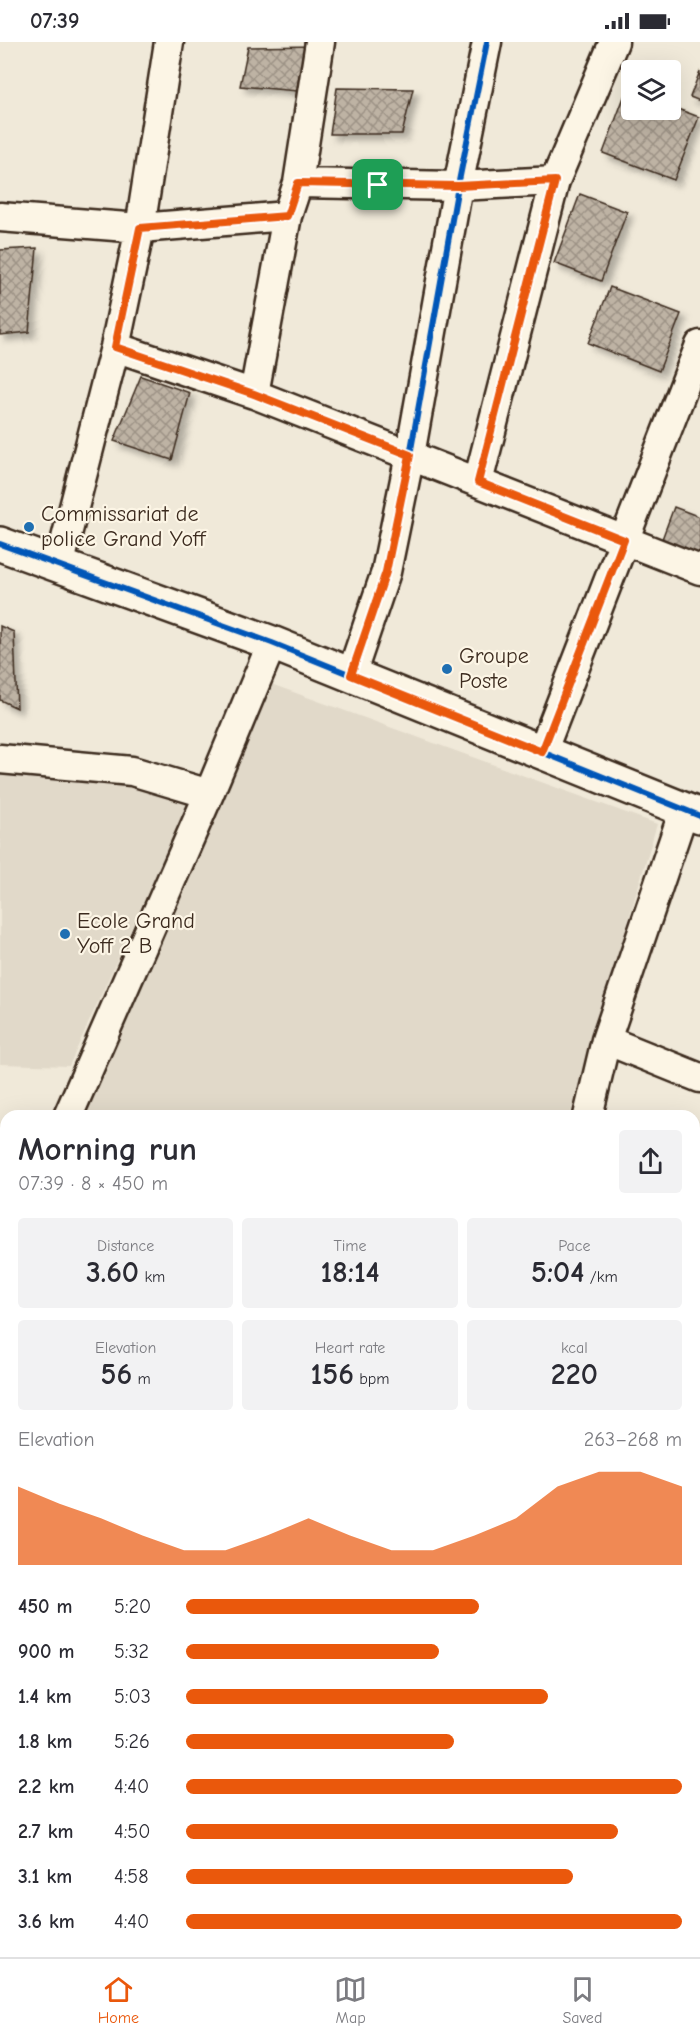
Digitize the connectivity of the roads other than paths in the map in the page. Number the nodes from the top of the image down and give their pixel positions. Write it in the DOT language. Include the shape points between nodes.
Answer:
graph roads {
  1 [pos="169,42"];
  2 [pos="320,42"];
  3 [pos="487,42"];
  4 [pos="614,42"];
  5 [pos="555,181"];
  6 [pos="298,183"];
  7 [pos="458,186"];
  8 [pos="287,216"];
  9 [pos="0,217"];
  10 [pos="140,228"];
  11 [pos="700,345"];
  12 [pos="115,347"];
  13 [pos="254,394"];
  14 [pos="410,455"];
  15 [pos="478,482"];
  16 [pos="624,540"];
  17 [pos="0,544"];
  18 [pos="59,566"];
  19 [pos="700,570"];
  20 [pos="272,642"];
  21 [pos="351,675"];
  22 [pos="542,752"];
  23 [pos="0,759"];
  24 [pos="209,794"];
  25 [pos="692,813"];
  26 [pos="606,1040"];
  27 [pos="700,1078"];
  28 [pos="71,1110"];
  29 [pos="589,1110"];
  1 -- 10 [label="street"];
  2 -- 6 [label="street"];
  3 -- 7 [label="street"];
  4 -- 5 [label="street"];
  5 -- 7 [label="street"];
  5 -- 15 [label="street"];
  6 -- 7 [label="street"];
  6 -- 8 [label="street"];
  7 -- 14 [label="street"];
  8 -- 10 [label="street"];
  8 -- 13 [label="street"];
  9 -- 10 [label="street"];
  10 -- 12 [label="street"];
  11 -- 16 [label="street"];
  12 -- 13 [label="street"];
  12 -- 18 [label="street"];
  13 -- 14 [label="street"];
  14 -- 15 [label="street"];
  14 -- 21 [label="street" via="386,572"];
  15 -- 16 [label="street"];
  16 -- 19 [label="street"];
  16 -- 22 [label="street"];
  17 -- 18 [label="street"];
  18 -- 20 [label="street"];
  20 -- 21 [label="street"];
  20 -- 24 [label="street"];
  21 -- 22 [label="street"];
  22 -- 25 [label="street"];
  23 -- 24 [label="street" via="132,771"];
  24 -- 28 [label="street"];
  25 -- 26 [label="street"];
  26 -- 27 [label="street"];
  26 -- 29 [label="street"];
}
